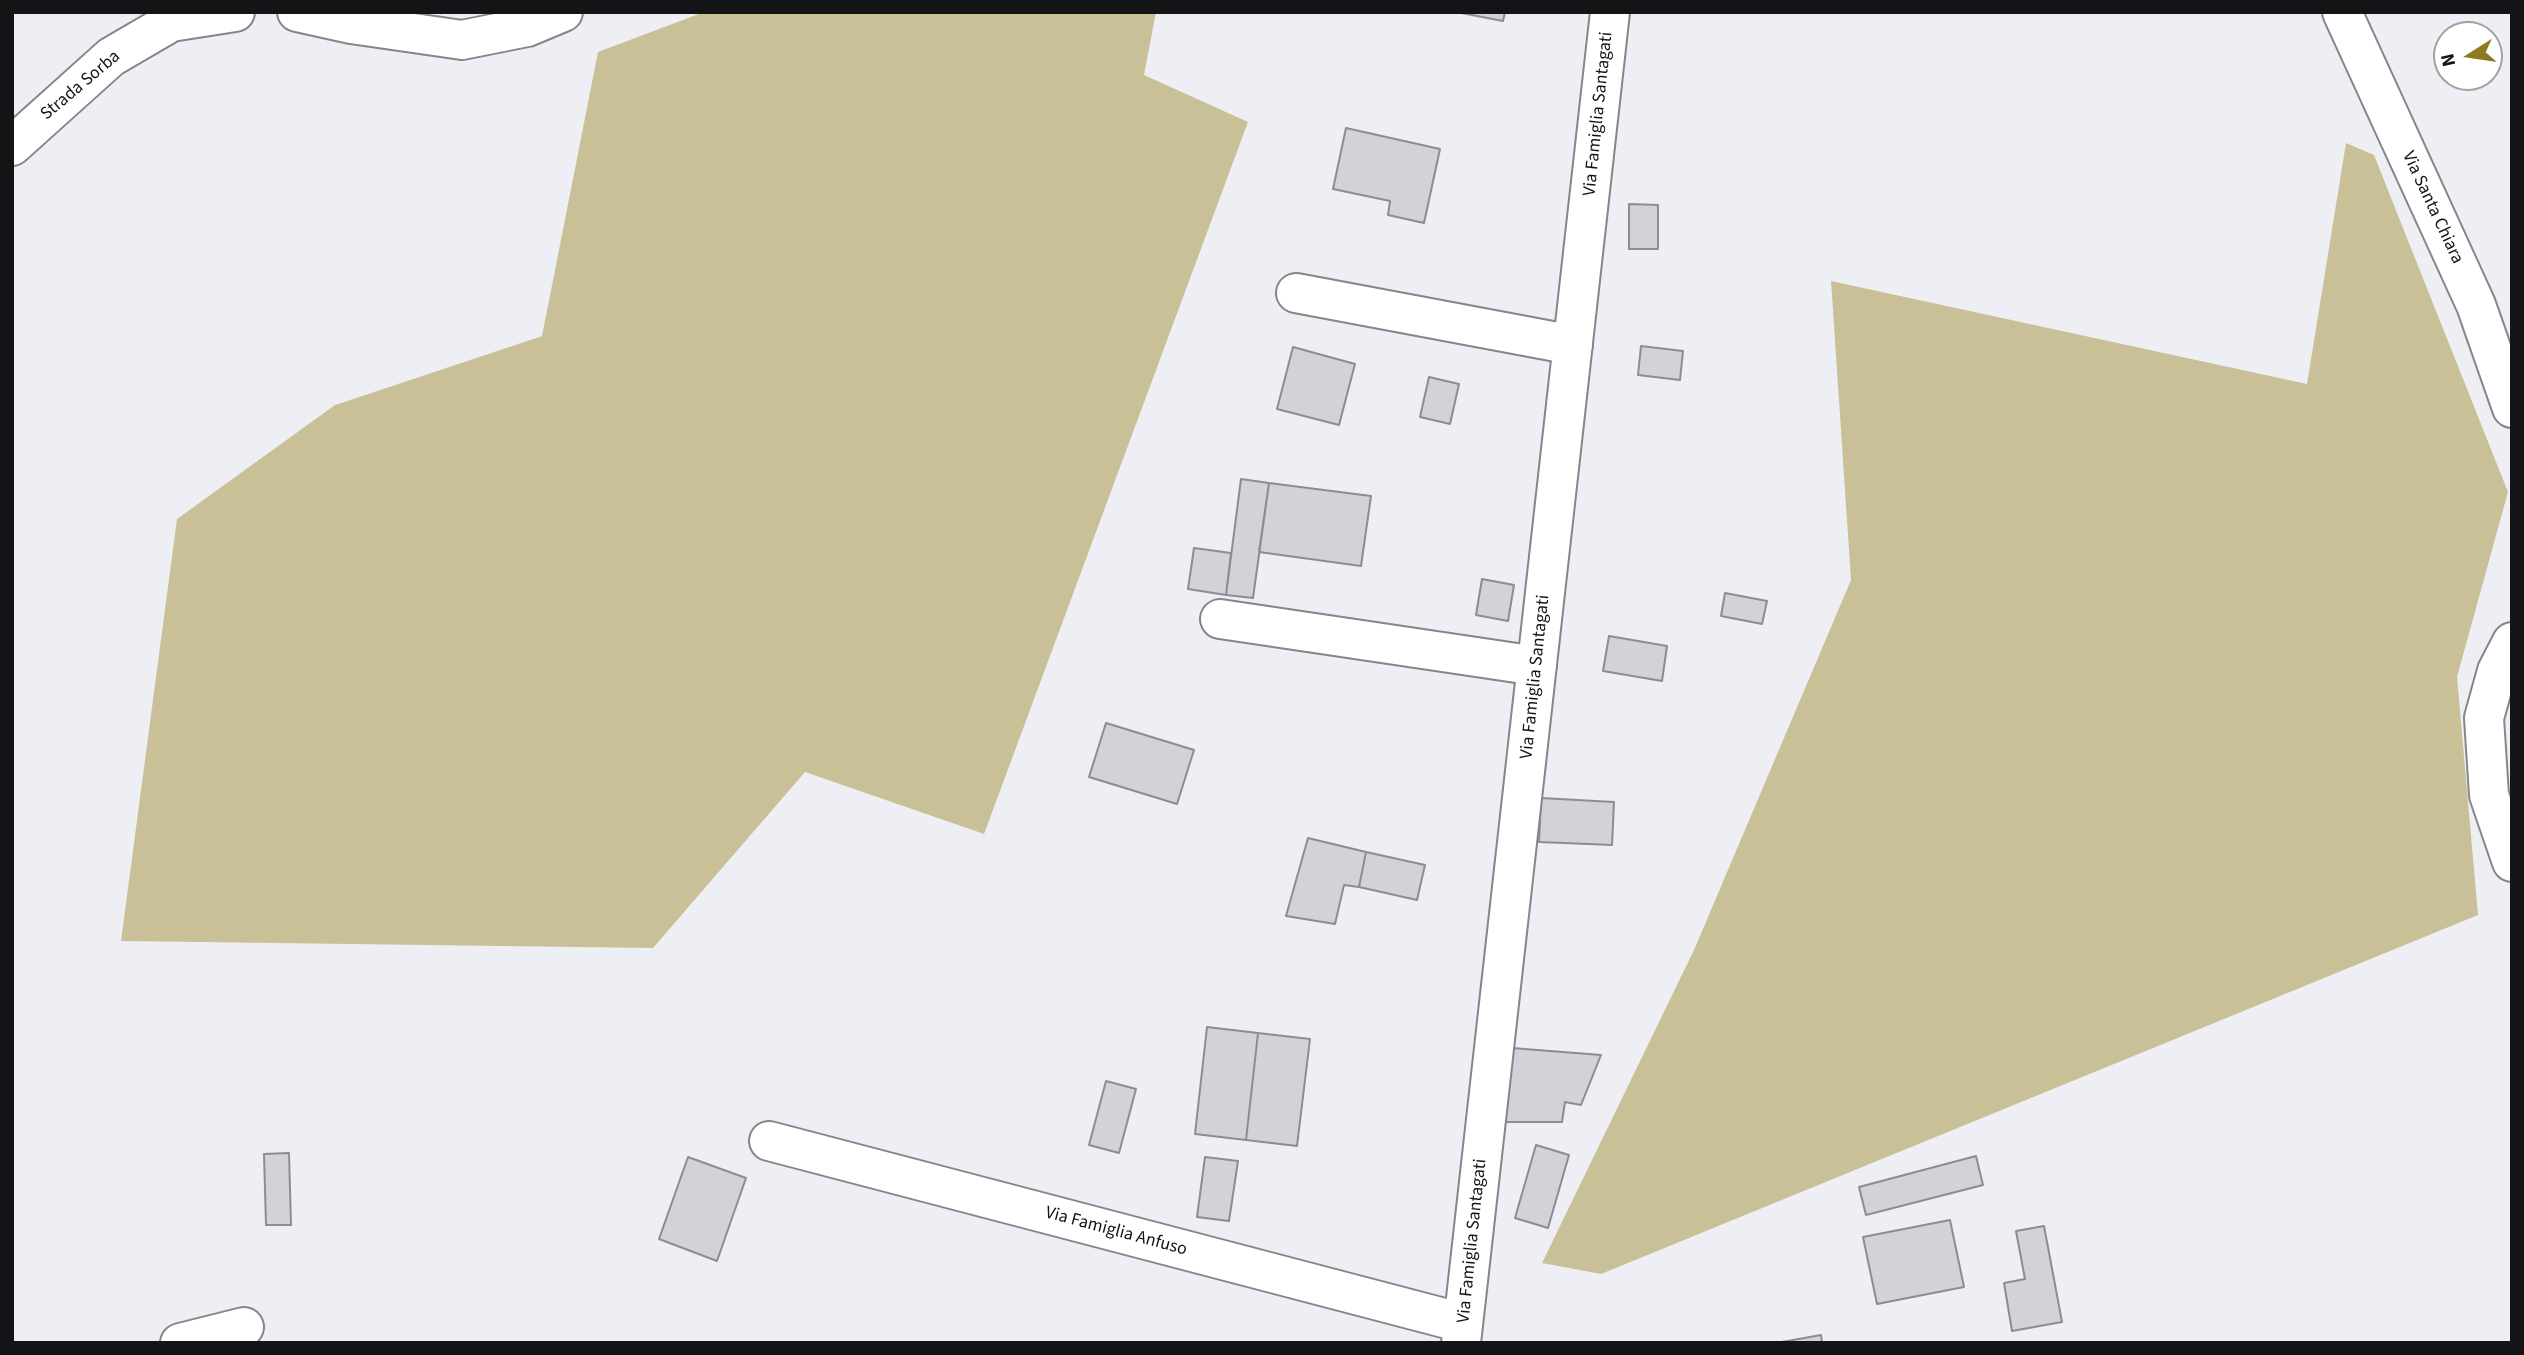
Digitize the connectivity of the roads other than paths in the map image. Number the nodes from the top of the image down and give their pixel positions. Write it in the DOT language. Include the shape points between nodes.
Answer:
graph roads {
  1 [pos="235,12"];
  2 [pos="297,12"];
  3 [pos="563,12"];
  4 [pos="1610,12"];
  5 [pos="2342,12"];
  6 [pos="12,146"];
  7 [pos="1296,293"];
  8 [pos="1573,345"];
  9 [pos="2512,408"];
  10 [pos="1220,618"];
  11 [pos="2512,642"];
  12 [pos="1537,666"];
  13 [pos="2512,862"];
  14 [pos="769,1141"];
  15 [pos="244,1327"];
  16 [pos="1462,1333"];
  17 [pos="180,1343"];
  1 -- 6 [label="street, Strada Sorba" via="171,22 111,57"];
  2 -- 3 [label="street" via="462,40 527,27"];
  4 -- 8 [label="street, Via Famiglia Santagati"];
  5 -- 9 [label="street, Via Santa Chiara" via="2476,305"];
  7 -- 8 [label="street"];
  8 -- 12 [label="street, Via Famiglia Santagati"];
  10 -- 12 [label="street"];
  11 -- 13 [label="street" via="2497,671 2484,718 2489,794"];
  12 -- 16 [label="street, Via Famiglia Santagati"];
  14 -- 16 [label="street, Via Famiglia Anfuso"];
  15 -- 17 [label="street"];
}
